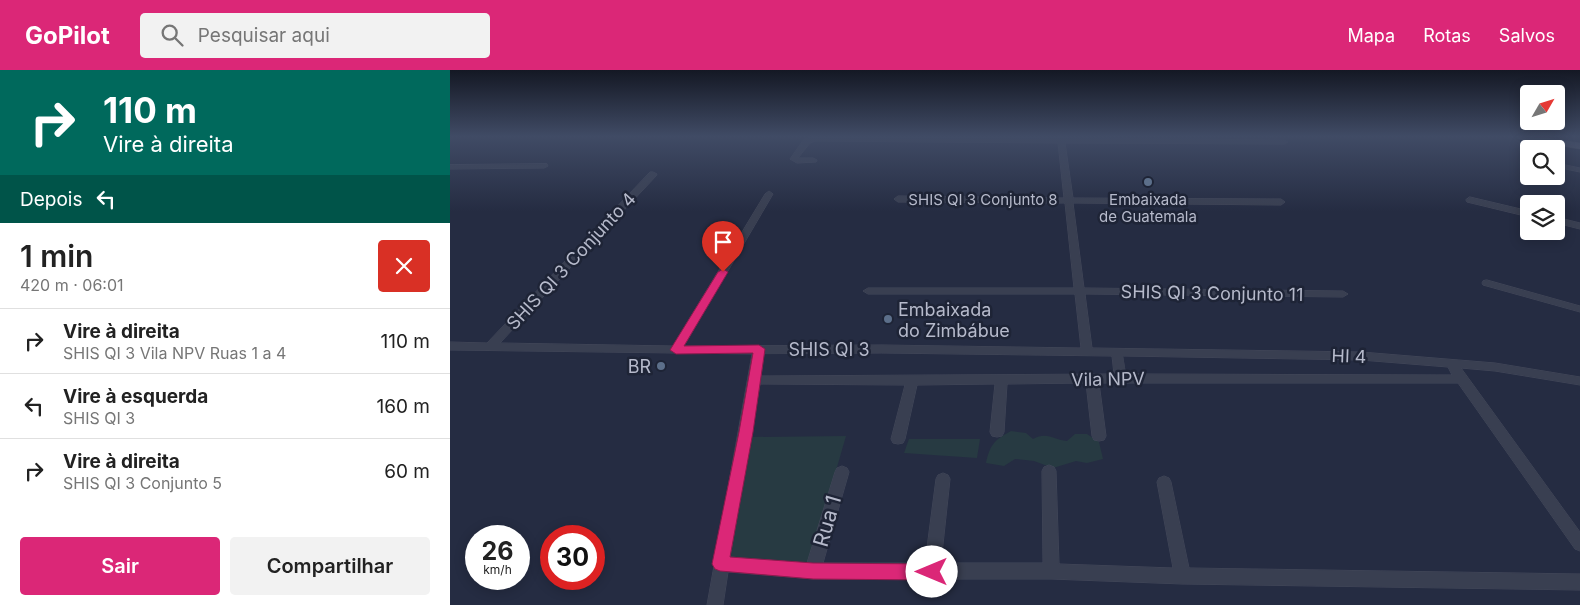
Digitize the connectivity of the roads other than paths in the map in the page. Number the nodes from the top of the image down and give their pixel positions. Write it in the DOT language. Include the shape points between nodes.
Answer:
graph roads {
  1 [pos="1064,161"];
  2 [pos="544,166"];
  3 [pos="450,167"];
  4 [pos="1565,167"];
  5 [pos="1580,170"];
  6 [pos="653,174"];
  7 [pos="769,194"];
  8 [pos="898,199"];
  9 [pos="1068,199"];
  10 [pos="1470,200"];
  11 [pos="1280,202"];
  12 [pos="1520,212"];
  13 [pos="1565,222"];
  14 [pos="1580,226"];
  15 [pos="1488,283"];
  16 [pos="868,291"];
  17 [pos="1080,291"];
  18 [pos="1343,294"];
  19 [pos="1580,309"];
  20 [pos="450,346"];
  21 [pos="490,347"];
  22 [pos="759,349"];
  23 [pos="676,350"];
  24 [pos="1087,352"];
  25 [pos="1117,353"];
  26 [pos="1452,362"];
  27 [pos="1121,378"];
  28 [pos="1092,379"];
  29 [pos="755,380"];
  30 [pos="1461,380"];
  31 [pos="1580,380"];
  32 [pos="1001,381"];
  33 [pos="912,382"];
  34 [pos="997,432"];
  35 [pos="1099,436"];
  36 [pos="898,439"];
  37 [pos="1049,471"];
  38 [pos="842,472"];
  39 [pos="942,479"];
  40 [pos="1164,482"];
  41 [pos="1580,544"];
  42 [pos="720,564"];
  43 [pos="813,571"];
  44 [pos="932,572"];
  45 [pos="1051,572"];
  46 [pos="1183,576"];
  47 [pos="1580,582"];
  48 [pos="716,605"];
  1 -- 9 [label="street"];
  2 -- 3 [label="street"];
  4 -- 5 [label="street"];
  6 -- 21 [label="street, SHIS QI 3 Conjunto 4"];
  7 -- 23 [label="street"];
  8 -- 9 [label="street, SHIS QI 3 Conjunto 8"];
  9 -- 11 [label="street, SHIS QI 3 Conjunto 8"];
  9 -- 17 [label="street"];
  10 -- 12 [label="street"];
  13 -- 14 [label="street"];
  15 -- 19 [label="street"];
  16 -- 17 [label="street"];
  17 -- 18 [label="street, SHIS QI 3 Conjunto 11"];
  17 -- 24 [label="street"];
  20 -- 21 [label="street, SHIS QI 3"];
  21 -- 23 [label="street, SHIS QI 3"];
  22 -- 23 [label="street, SHIS QI 3"];
  22 -- 24 [label="street, SHIS QI 3"];
  22 -- 29 [label="street"];
  24 -- 25 [label="street, SHIS QI 3"];
  25 -- 26 [label="street, HI 4" via="1361,356"];
  25 -- 27 [label="street"];
  26 -- 30 [label="street"];
  26 -- 31 [label="street, HI 4"];
  27 -- 28 [label="street, Vila NPV"];
  27 -- 30 [label="street, Vila NPV"];
  28 -- 32 [label="street, Vila NPV"];
  28 -- 35 [label="street"];
  29 -- 33 [label="street, Vila NPV"];
  29 -- 42 [label="street"];
  30 -- 41 [label="street"];
  32 -- 33 [label="street, Vila NPV"];
  32 -- 34 [label="street"];
  33 -- 36 [label="street"];
  37 -- 45 [label="street"];
  38 -- 43 [label="street, Rua 1"];
  39 -- 44 [label="street"];
  40 -- 46 [label="street"];
  42 -- 43 [label="street"];
  42 -- 48 [label="street"];
  43 -- 44 [label="street"];
  44 -- 45 [label="street"];
  45 -- 46 [label="street"];
  46 -- 47 [label="street"];
}
